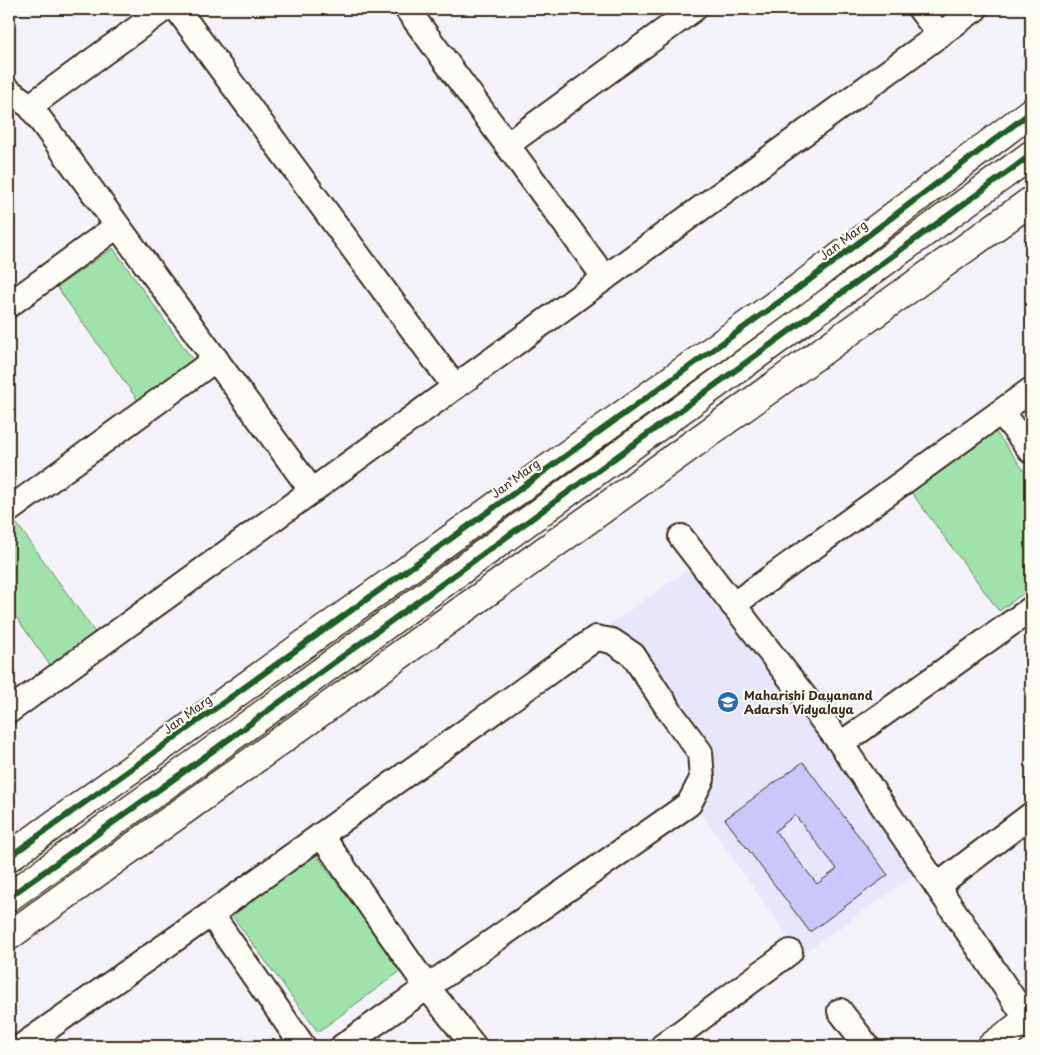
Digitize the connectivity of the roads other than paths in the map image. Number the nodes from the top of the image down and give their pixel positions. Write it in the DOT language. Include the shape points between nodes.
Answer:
graph roads {
  1 [pos="164,9"];
  2 [pos="177,9"];
  3 [pos="694,9"];
  4 [pos="920,9"];
  5 [pos="975,9"];
  6 [pos="410,10"];
  7 [pos="940,35"];
  8 [pos="9,92"];
  9 [pos="30,106"];
  10 [pos="1031,112"];
  11 [pos="507,145"];
  12 [pos="1031,155"];
  13 [pos="1031,201"];
  14 [pos="117,226"];
  15 [pos="605,278"];
  16 [pos="9,304"];
  17 [pos="216,359"];
  18 [pos="454,387"];
  19 [pos="1031,390"];
  20 [pos="1001,412"];
  21 [pos="1031,451"];
  22 [pos="312,491"];
  23 [pos="9,510"];
  24 [pos="681,537"];
  25 [pos="733,605"];
  26 [pos="1031,609"];
  27 [pos="9,711"];
  28 [pos="841,744"];
  29 [pos="1031,815"];
  30 [pos="321,835"];
  31 [pos="9,857"];
  32 [pos="937,886"];
  33 [pos="9,897"];
  34 [pos="211,914"];
  35 [pos="9,936"];
  36 [pos="790,952"];
  37 [pos="427,987"];
  38 [pos="840,1011"];
  39 [pos="1030,1021"];
  40 [pos="22,1046"];
  41 [pos="303,1046"];
  42 [pos="343,1046"];
  43 [pos="474,1046"];
  44 [pos="663,1046"];
  45 [pos="866,1046"];
  46 [pos="992,1046"];
  1 -- 9 [label="street"];
  2 -- 18 [label="street"];
  3 -- 11 [label="street"];
  4 -- 7 [label="street"];
  5 -- 7 [label="street"];
  6 -- 11 [label="street"];
  7 -- 15 [label="street"];
  8 -- 9 [label="street"];
  9 -- 14 [label="street"];
  10 -- 31 [label="main road, Jan Marg" via="800,287"];
  11 -- 15 [label="street"];
  12 -- 33 [label="main road"];
  13 -- 35 [label="main road"];
  14 -- 16 [label="street"];
  14 -- 17 [label="street"];
  15 -- 18 [label="street"];
  17 -- 22 [label="street"];
  17 -- 23 [label="street"];
  18 -- 22 [label="street"];
  19 -- 20 [label="street"];
  20 -- 21 [label="street"];
  20 -- 25 [label="street"];
  22 -- 27 [label="street"];
  24 -- 25 [label="street"];
  25 -- 28 [label="street"];
  26 -- 28 [label="street"];
  28 -- 32 [label="street"];
  29 -- 32 [label="street"];
  30 -- 34 [label="street"];
  30 -- 37 [label="street"];
  30 -- 37 [label="street" via="596,638 612,641 634,655 700,752 702,779 689,804"];
  32 -- 39 [label="street"];
  34 -- 40 [label="street"];
  34 -- 41 [label="street"];
  36 -- 44 [label="street"];
  37 -- 42 [label="street"];
  37 -- 43 [label="street"];
  38 -- 45 [label="street"];
  39 -- 46 [label="main road"];
}
